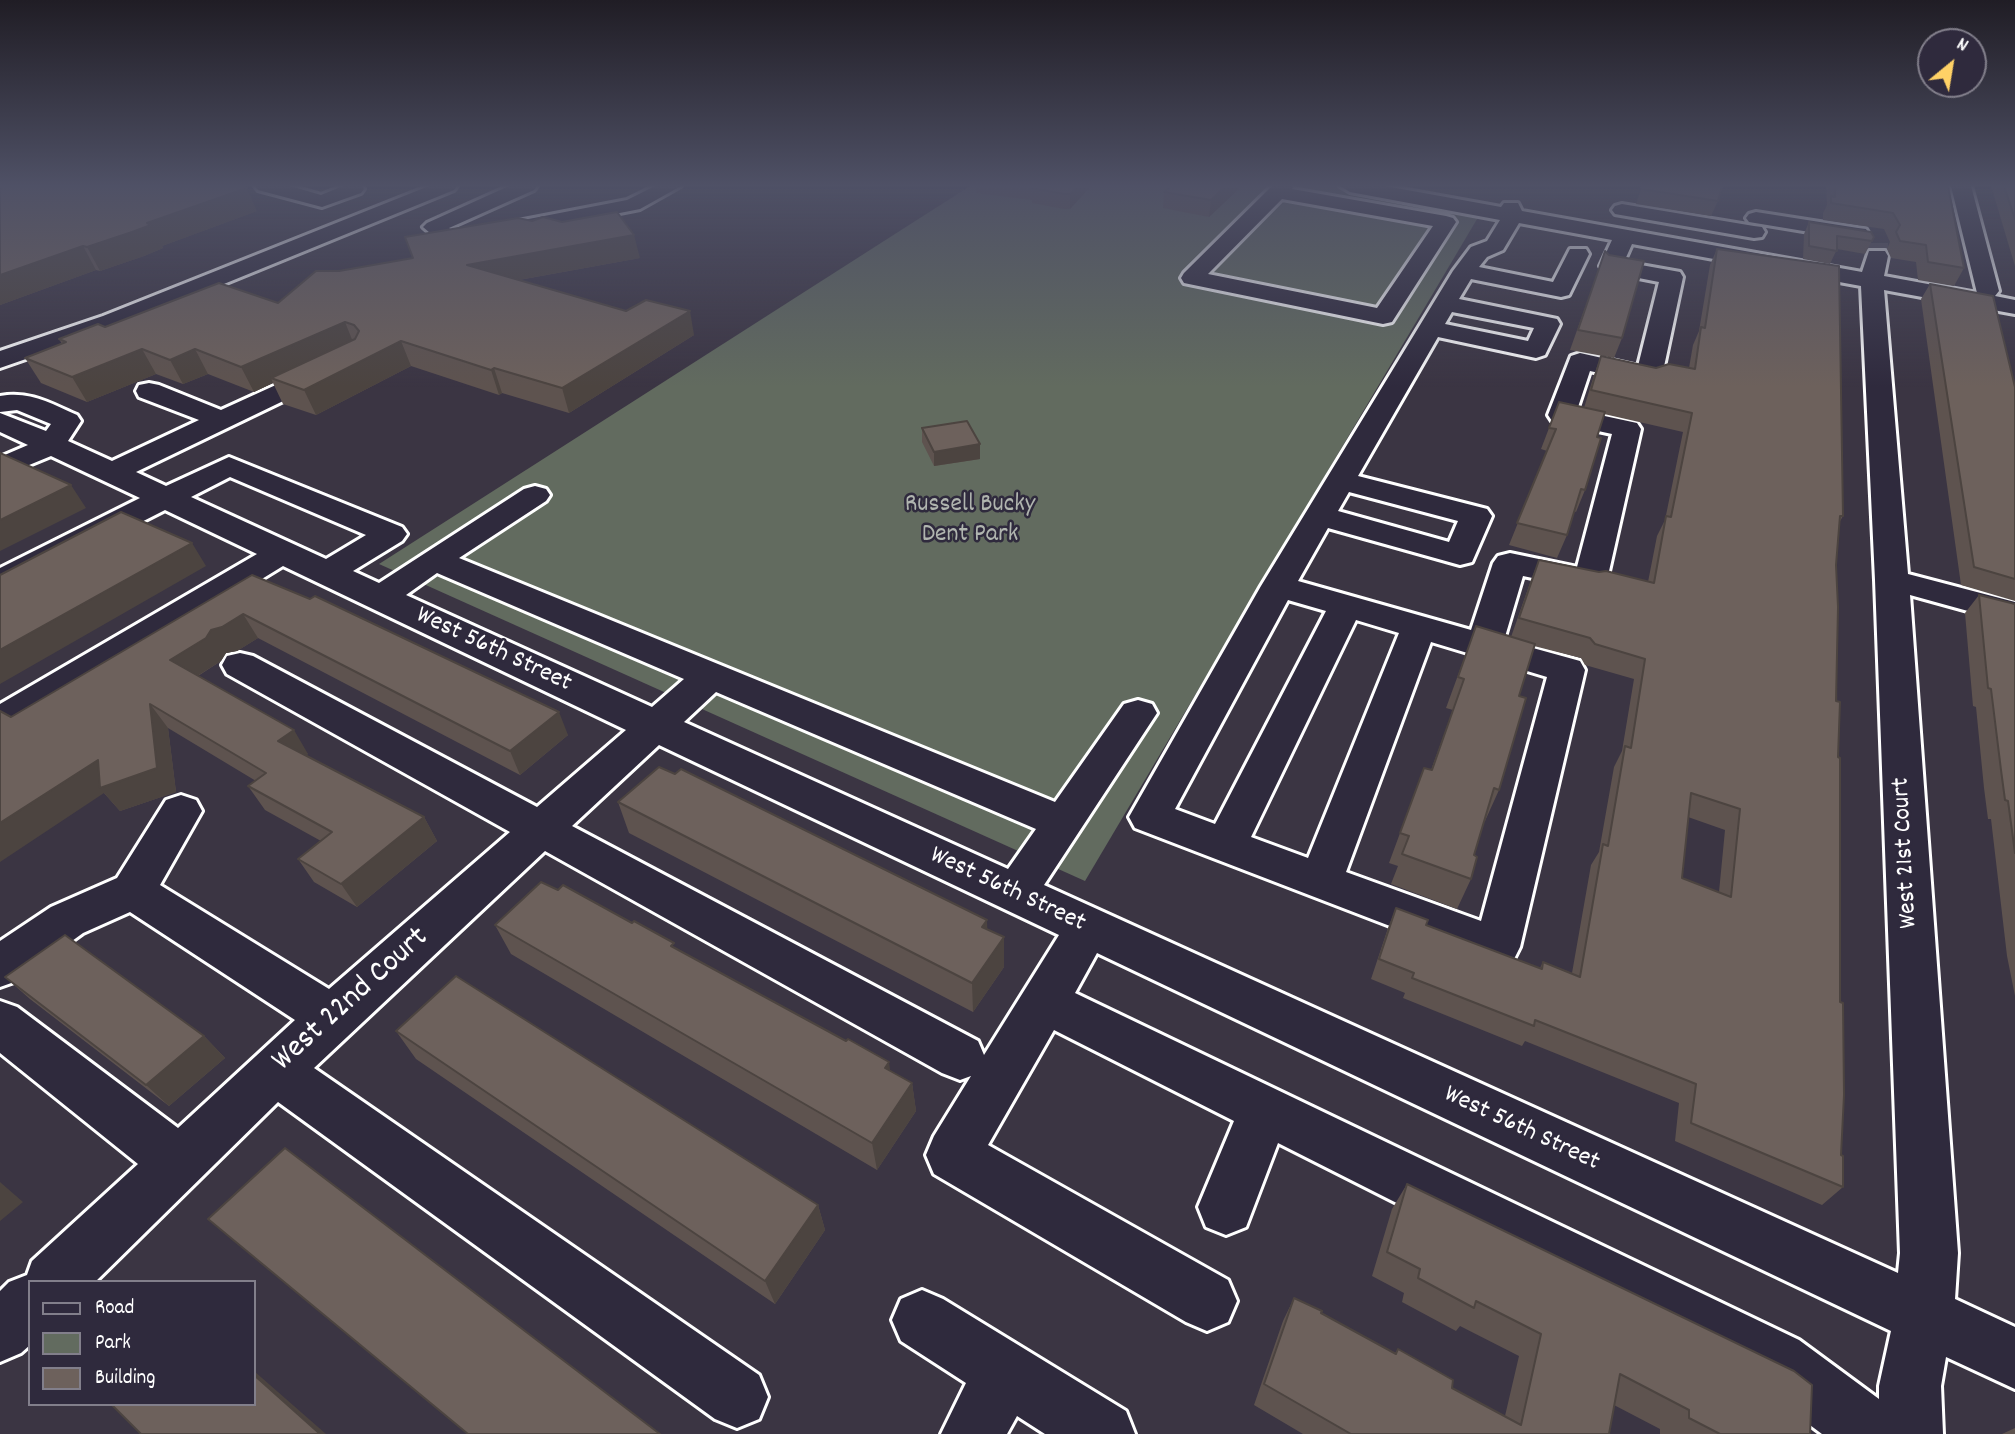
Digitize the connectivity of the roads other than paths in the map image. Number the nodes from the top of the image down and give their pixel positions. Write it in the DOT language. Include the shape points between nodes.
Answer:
graph roads {
  1 [pos="222,253"];
  2 [pos="254,253"];
  3 [pos="281,253"];
  4 [pos="318,253"];
  5 [pos="1217,253"];
  6 [pos="1428,253"];
  7 [pos="1484,253"];
  8 [pos="1604,253"];
  9 [pos="1617,253"];
  10 [pos="1837,253"];
  11 [pos="1875,253"];
  12 [pos="1978,253"];
  13 [pos="1548,257"];
  14 [pos="206,259"];
  15 [pos="1518,260"];
  16 [pos="1574,261"];
  17 [pos="1471,262"];
  18 [pos="1875,263"];
  19 [pos="1987,290"];
  20 [pos="2015,295"];
  21 [pos="1445,303"];
  22 [pos="2015,307"];
  23 [pos="112,321"];
  24 [pos="28,327"];
  25 [pos="1431,328"];
  26 [pos="58,338"];
  27 [pos="1536,350"];
  28 [pos="0,353"];
  29 [pos="0,360"];
  30 [pos="1580,361"];
  31 [pos="342,363"];
  32 [pos="149,391"];
  33 [pos="0,404"];
  34 [pos="223,420"];
  35 [pos="0,421"];
  36 [pos="51,445"];
  37 [pos="0,468"];
  38 [pos="111,473"];
  39 [pos="1342,481"];
  40 [pos="535,495"];
  41 [pos="164,498"];
  42 [pos="1322,516"];
  43 [pos="282,553"];
  44 [pos="1460,555"];
  45 [pos="435,560"];
  46 [pos="1510,563"];
  47 [pos="326,573"];
  48 [pos="1892,580"];
  49 [pos="0,581"];
  50 [pos="1279,586"];
  51 [pos="379,598"];
  52 [pos="1346,605"];
  53 [pos="2015,613"];
  54 [pos="1419,626"];
  55 [pos="1484,645"];
  56 [pos="240,665"];
  57 [pos="711,676"];
  58 [pos="1138,713"];
  59 [pos="0,721"];
  60 [pos="656,726"];
  61 [pos="181,811"];
  62 [pos="1063,823"];
  63 [pos="542,830"];
  64 [pos="1226,845"];
  65 [pos="1321,881"];
  66 [pos="133,891"];
  67 [pos="1015,893"];
  68 [pos="1087,929"];
  69 [pos="0,967"];
  70 [pos="1044,1000"];
  71 [pos="332,1017"];
  72 [pos="0,1023"];
  73 [pos="960,1057"];
  74 [pos="275,1070"];
  75 [pos="1265,1109"];
  76 [pos="179,1162"];
  77 [pos="1226,1207"];
  78 [pos="55,1280"];
  79 [pos="1207,1301"];
  80 [pos="28,1305"];
  81 [pos="1924,1316"];
  82 [pos="922,1320"];
  83 [pos="0,1332"];
  84 [pos="2015,1358"];
  85 [pos="1006,1372"];
  86 [pos="737,1397"];
  87 [pos="973,1434"];
  88 [pos="1103,1434"];
  89 [pos="1874,1434"];
  90 [pos="1911,1434"];
  1 -- 14 [label="street"];
  2 -- 26 [label="street" via="96,315"];
  3 -- 23 [label="street"];
  4 -- 23 [label="street" via="185,308"];
  5 -- 6 [label="street" via="1192,278 1383,317"];
  7 -- 17 [label="street"];
  8 -- 16 [label="street"];
  9 -- 30 [label="street" via="1611,266 1672,277 1649,376"];
  10 -- 18 [label="street"];
  11 -- 18 [label="street"];
  12 -- 19 [label="street"];
  13 -- 16 [label="street"];
  15 -- 17 [label="street"];
  16 -- 17 [label="street" via="1561,290"];
  17 -- 21 [label="street"];
  18 -- 19 [label="street"];
  18 -- 22 [label="street"];
  18 -- 48 [label="street, West 21st Court"];
  19 -- 20 [label="street"];
  21 -- 25 [label="street"];
  21 -- 27 [label="street" via="1548,324"];
  23 -- 26 [label="street"];
  24 -- 28 [label="street" via="3,336"];
  25 -- 27 [label="street"];
  25 -- 39 [label="street"];
  26 -- 29 [label="street"];
  27 -- 30 [label="street"];
  30 -- 46 [label="street" via="1562,415 1627,429 1590,579"];
  31 -- 34 [label="street"];
  32 -- 34 [label="street"];
  33 -- 36 [label="street" via="20,401 67,421"];
  34 -- 38 [label="street"];
  35 -- 36 [label="street, West 56th Street"];
  36 -- 37 [label="street"];
  36 -- 38 [label="street, West 56th Street"];
  38 -- 41 [label="street, West 56th Street"];
  39 -- 42 [label="street"];
  39 -- 44 [label="street" via="1476,516"];
  40 -- 45 [label="street"];
  41 -- 43 [label="street, West 56th Street"];
  41 -- 47 [label="street" via="229,466 391,534"];
  41 -- 49 [label="street"];
  42 -- 44 [label="street"];
  42 -- 50 [label="street"];
  43 -- 47 [label="street, West 56th Street"];
  43 -- 59 [label="street"];
  44 -- 46 [label="street"];
  45 -- 51 [label="street"];
  45 -- 57 [label="street"];
  46 -- 55 [label="street"];
  47 -- 51 [label="street, West 56th Street"];
  48 -- 53 [label="street"];
  48 -- 81 [label="street, West 21st Court" via="1929,1253"];
  50 -- 52 [label="street"];
  50 -- 64 [label="street" via="1150,817"];
  51 -- 60 [label="street, West 56th Street"];
  52 -- 54 [label="street"];
  52 -- 64 [label="street"];
  54 -- 55 [label="street"];
  54 -- 65 [label="street"];
  55 -- 65 [label="street" via="1567,670 1497,947"];
  56 -- 63 [label="street"];
  57 -- 60 [label="street, West 22nd Court"];
  57 -- 62 [label="street"];
  58 -- 62 [label="street"];
  60 -- 63 [label="street, West 22nd Court"];
  60 -- 67 [label="street, West 56th Street"];
  61 -- 66 [label="street"];
  62 -- 67 [label="street"];
  63 -- 71 [label="street, West 22nd Court"];
  63 -- 73 [label="street"];
  64 -- 65 [label="street"];
  66 -- 69 [label="street" via="67,920"];
  66 -- 71 [label="street"];
  67 -- 68 [label="street, West 56th Street"];
  68 -- 70 [label="street"];
  68 -- 81 [label="street, West 56th Street"];
  70 -- 75 [label="street"];
  70 -- 79 [label="street" via="953,1155"];
  71 -- 74 [label="street, West 22nd Court"];
  72 -- 76 [label="street"];
  74 -- 76 [label="street, West 22nd Court"];
  74 -- 86 [label="street"];
  75 -- 77 [label="street"];
  75 -- 89 [label="street" via="1777,1362"];
  76 -- 78 [label="street, West 22nd Court"];
  80 -- 83 [label="street"];
  81 -- 84 [label="street, West 56th Street"];
  81 -- 90 [label="street, West 21st Court" via="1910,1386"];
  82 -- 85 [label="street"];
  85 -- 87 [label="street"];
  85 -- 88 [label="street"];
}
